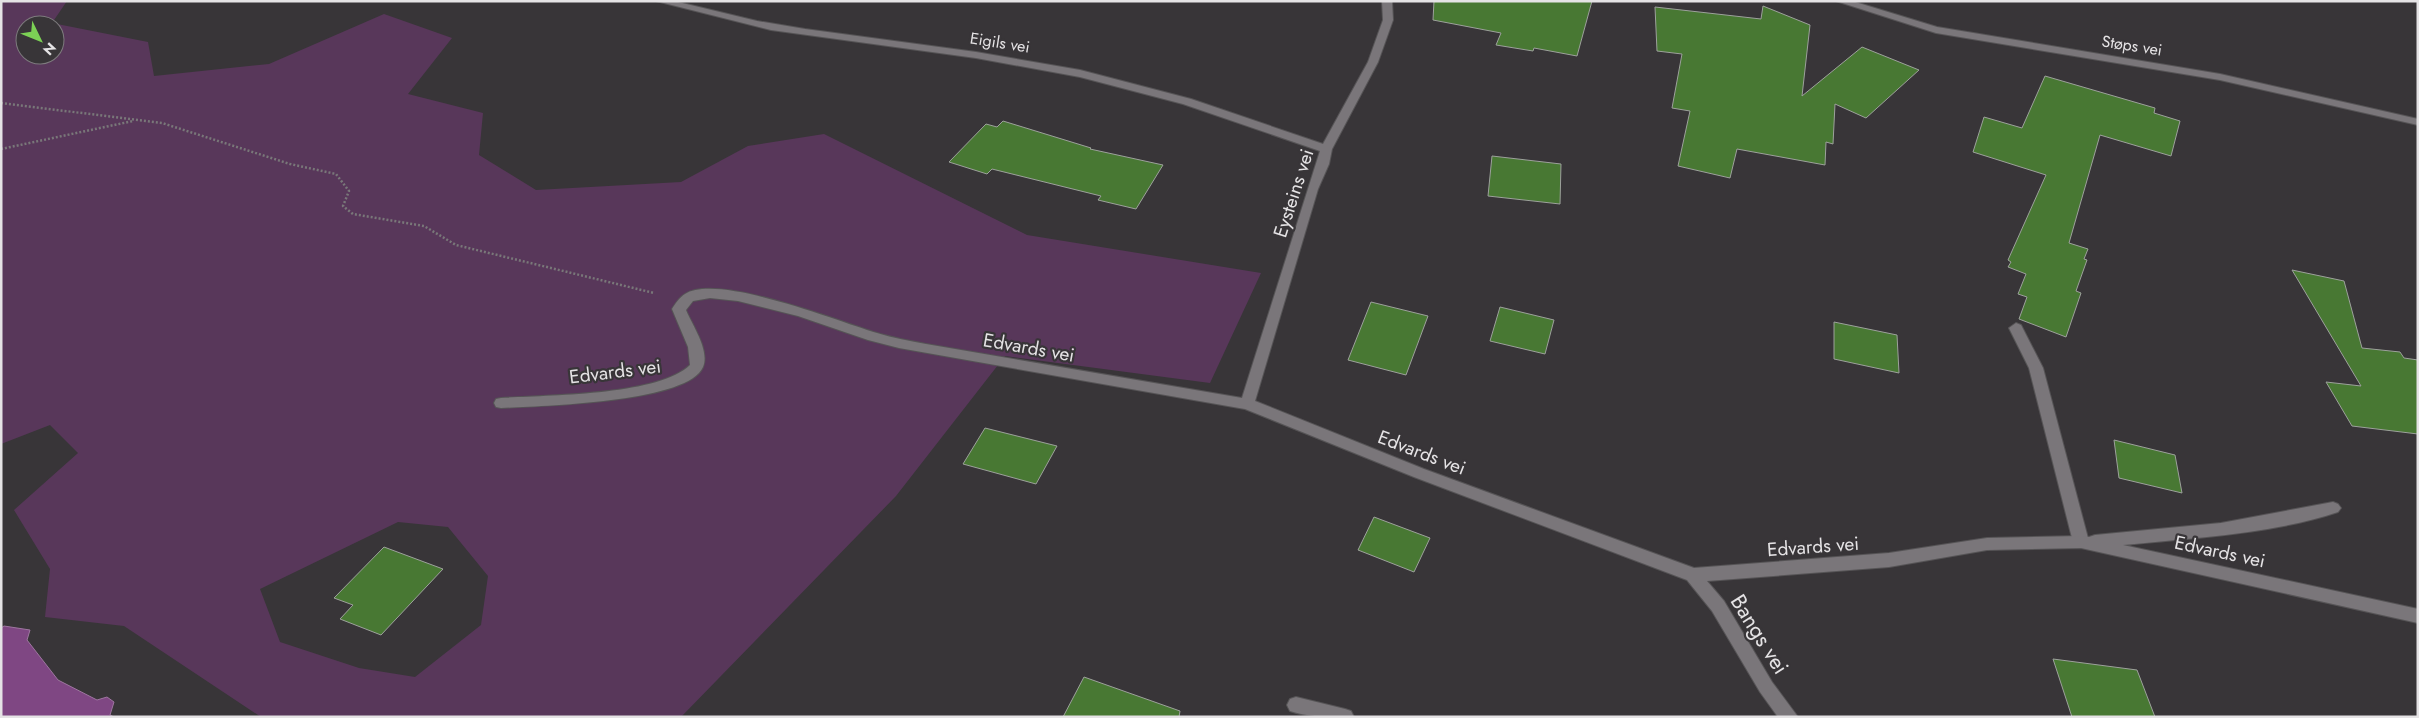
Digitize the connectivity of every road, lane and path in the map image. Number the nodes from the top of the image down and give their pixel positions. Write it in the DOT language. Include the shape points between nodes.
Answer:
graph roads {
  1 [pos="661,1"];
  2 [pos="1387,1"];
  3 [pos="1841,1"];
  4 [pos="1,103"];
  5 [pos="136,120"];
  6 [pos="2418,122"];
  7 [pos="1,149"];
  8 [pos="1326,149"];
  9 [pos="684,300"];
  10 [pos="2016,328"];
  11 [pos="501,403"];
  12 [pos="1247,404"];
  13 [pos="2333,508"];
  14 [pos="2082,542"];
  15 [pos="1693,575"];
  16 [pos="2418,616"];
  17 [pos="1296,705"];
  18 [pos="1344,717"];
  19 [pos="1789,717"];
  1 -- 8 [label="street, Eigils vei" via="772,27 947,50 1128,84 1234,115"];
  2 -- 8 [label="street, Eysteins vei" via="1388,20 1373,62"];
  3 -- 6 [label="street, Støps vei" via="1936,30 2220,77"];
  4 -- 5 [label="path"];
  5 -- 7 [label="path"];
  5 -- 9 [label="path" via="162,123 290,164 336,174 349,192 343,206 353,214 424,226 456,245"];
  8 -- 12 [label="street, Eysteins vei"];
  9 -- 11 [label="street, Edvards vei" via="679,309 698,356 696,368 689,376 660,388 637,392"];
  9 -- 12 [label="street, Edvards vei" via="699,294 736,296 926,349"];
  10 -- 14 [label="street" via="2036,368"];
  12 -- 15 [label="street, Edvards vei" via="1419,473"];
  13 -- 14 [label="street" via="2221,529"];
  14 -- 15 [label="street, Edvards vei" via="1987,544 1888,560"];
  14 -- 16 [label="street, Edvards vei"];
  15 -- 19 [label="street, Bangs vei" via="1718,606 1766,687"];
  17 -- 18 [label="street"];
}
